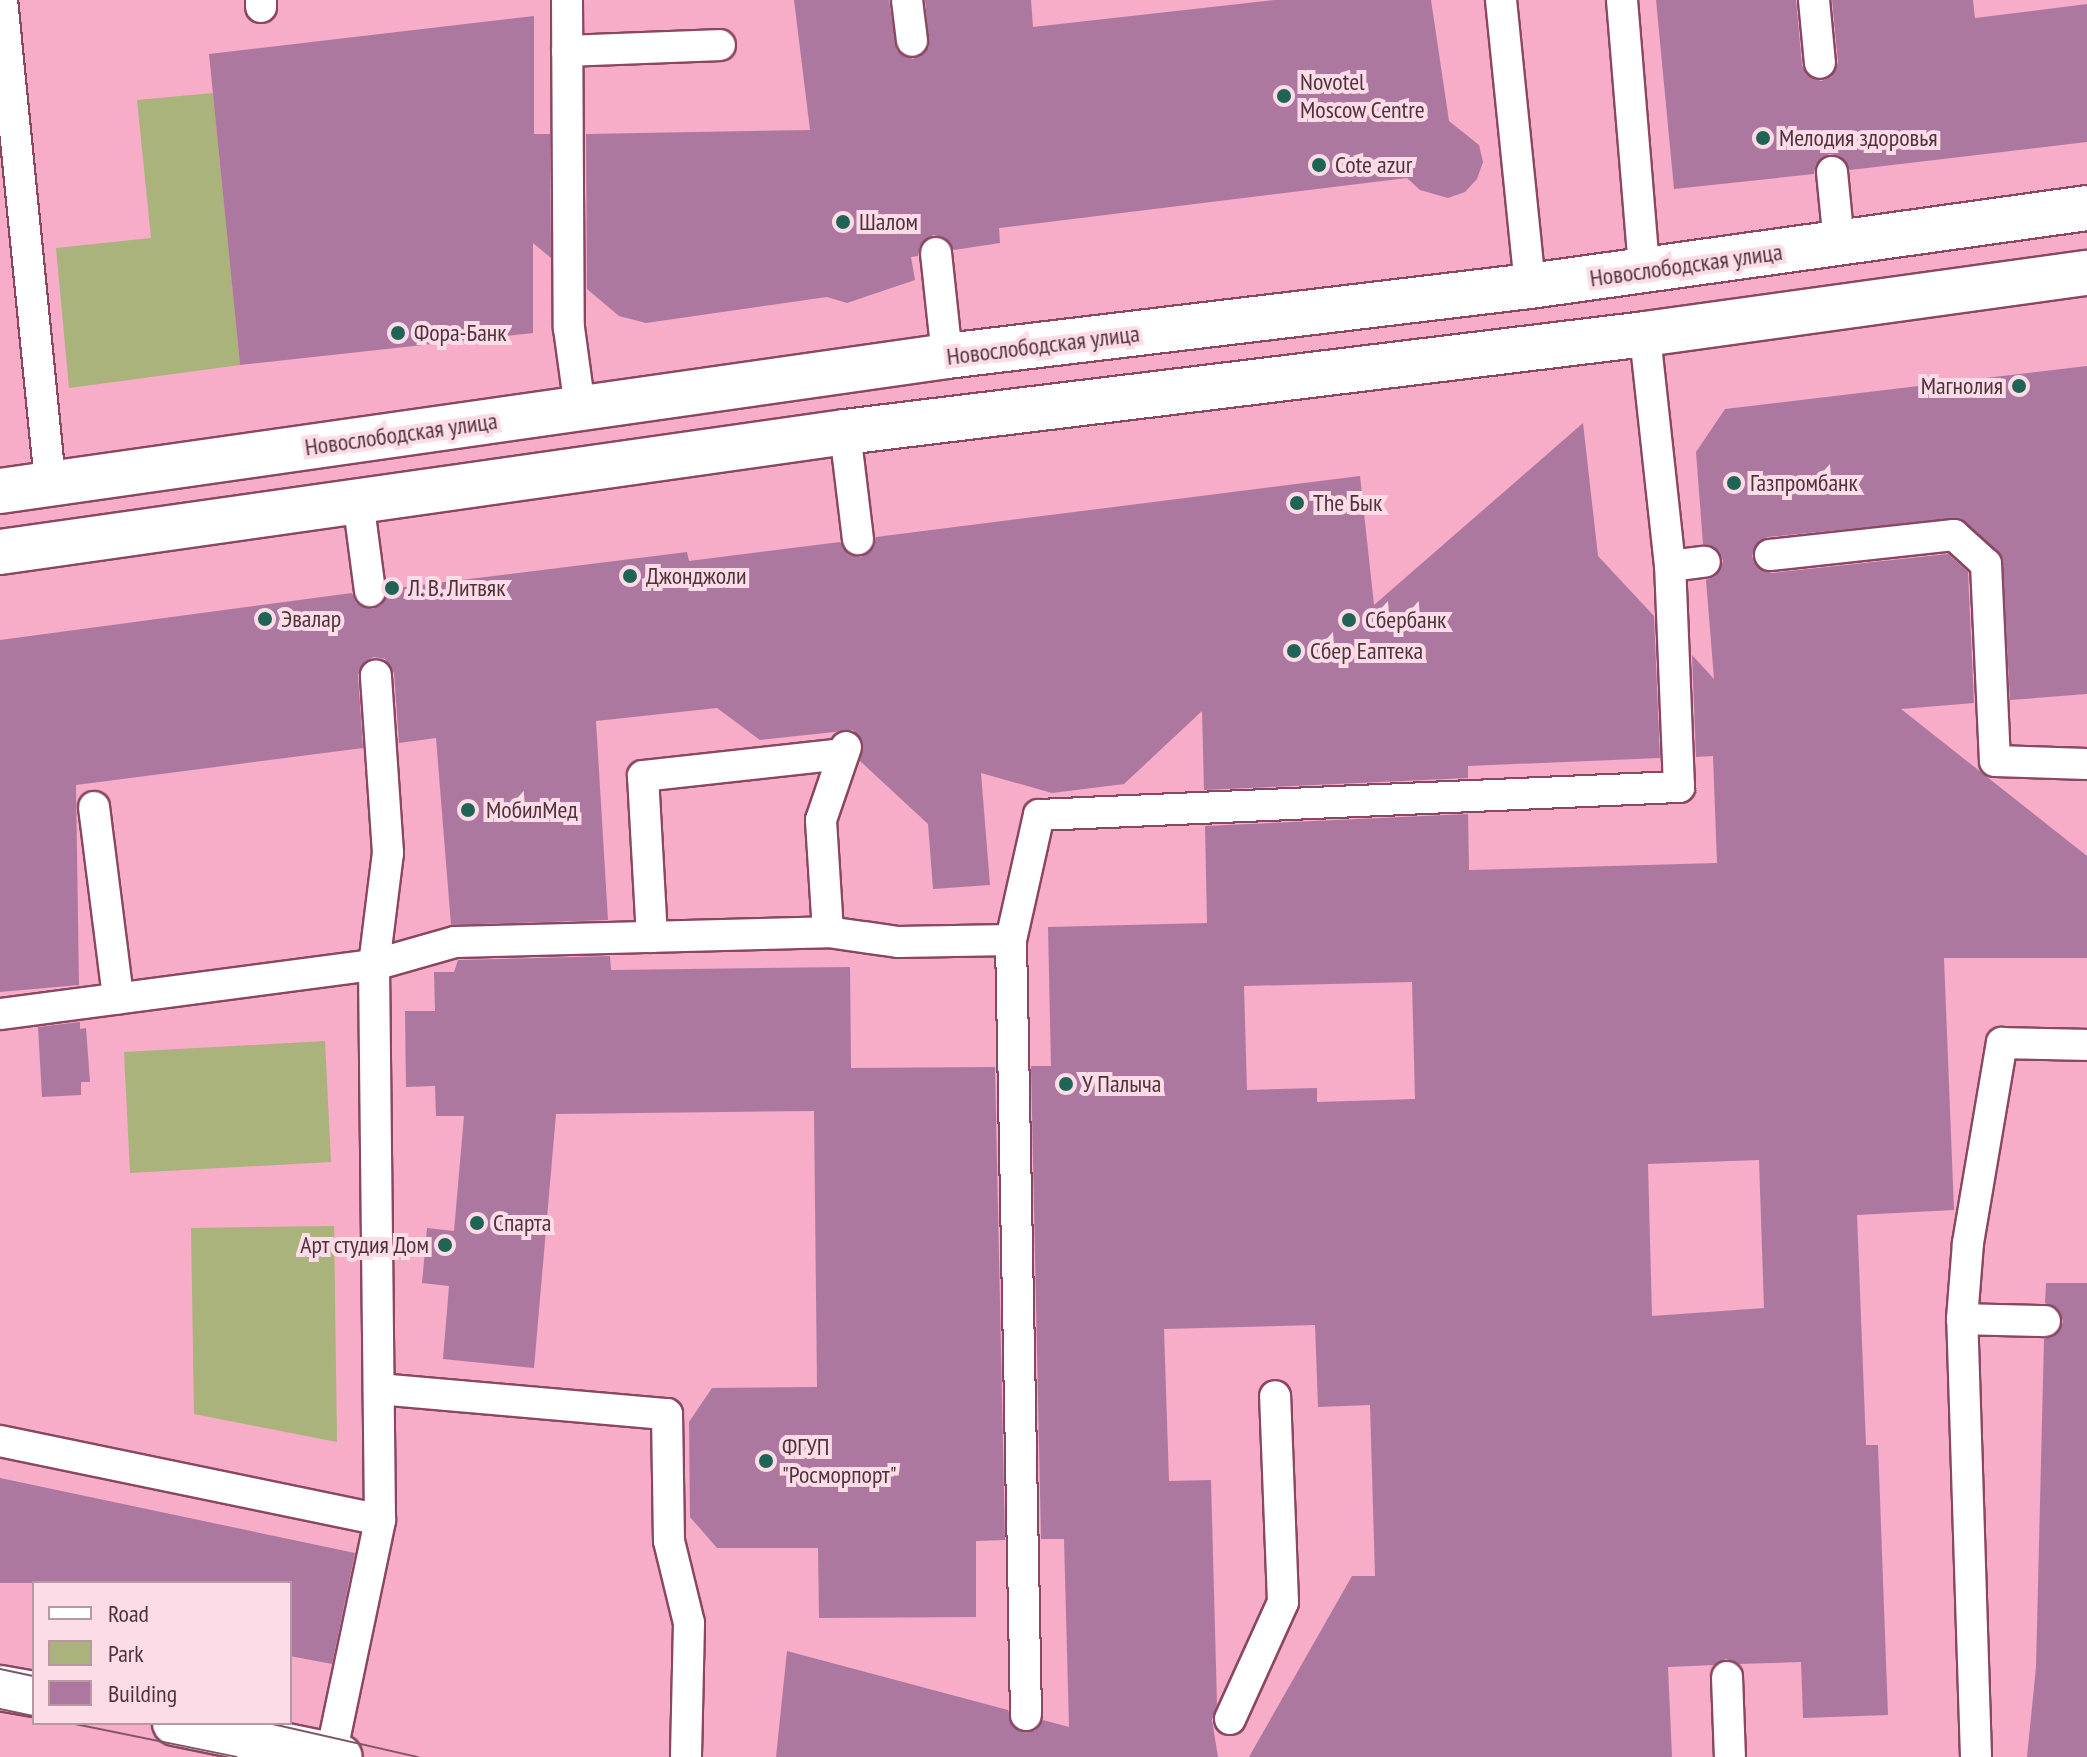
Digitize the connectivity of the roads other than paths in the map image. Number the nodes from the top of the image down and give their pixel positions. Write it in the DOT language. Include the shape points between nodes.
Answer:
graph roads {
  1 [pos="567,0"];
  2 [pos="907,0"];
  3 [pos="1501,0"];
  4 [pos="1622,0"];
  5 [pos="1814,0"];
  6 [pos="2,16"];
  7 [pos="912,41"];
  8 [pos="720,45"];
  9 [pos="567,51"];
  10 [pos="1820,63"];
  11 [pos="1832,172"];
  12 [pos="2087,208"];
  13 [pos="1839,243"];
  14 [pos="936,253"];
  15 [pos="1644,270"];
  16 [pos="2087,273"];
  17 [pos="1530,286"];
  18 [pos="1645,334"];
  19 [pos="947,356"];
  20 [pos="580,408"];
  21 [pos="845,432"];
  22 [pos="50,484"];
  23 [pos="0,491"];
  24 [pos="358,500"];
  25 [pos="858,539"];
  26 [pos="0,552"];
  27 [pos="1770,555"];
  28 [pos="1705,562"];
  29 [pos="1670,566"];
  30 [pos="370,591"];
  31 [pos="376,675"];
  32 [pos="2087,764"];
  33 [pos="94,807"];
  34 [pos="828,932"];
  35 [pos="652,937"];
  36 [pos="1011,940"];
  37 [pos="374,965"];
  38 [pos="118,998"];
  39 [pos="0,1014"];
  40 [pos="2087,1045"];
  41 [pos="1962,1319"];
  42 [pos="2045,1321"];
  43 [pos="379,1389"];
  44 [pos="1275,1396"];
  45 [pos="0,1441"];
  46 [pos="380,1520"];
  47 [pos="1727,1677"];
  48 [pos="0,1688"];
  49 [pos="32,1694"];
  50 [pos="1026,1715"];
  51 [pos="1230,1719"];
  52 [pos="183,1725"];
  53 [pos="285,1751"];
  54 [pos="336,1756"];
  55 [pos="686,1757"];
  56 [pos="1730,1757"];
  57 [pos="1976,1757"];
  1 -- 9 [label="lane"];
  2 -- 7 [label="lane"];
  3 -- 17 [label="lane"];
  4 -- 15 [label="lane"];
  5 -- 10 [label="lane"];
  6 -- 22 [label="lane"];
  8 -- 9 [label="lane"];
  9 -- 20 [label="lane" via="569,328"];
  11 -- 13 [label="lane"];
  12 -- 13 [label="main road, Новослободская улица"];
  13 -- 15 [label="main road, Новослободская улица"];
  14 -- 19 [label="lane"];
  15 -- 17 [label="main road, Новослободская улица"];
  16 -- 18 [label="main road"];
  17 -- 19 [label="main road, Новослободская улица"];
  18 -- 21 [label="main road"];
  18 -- 29 [label="lane"];
  19 -- 20 [label="main road, Новослободская улица"];
  20 -- 22 [label="main road, Новослободская улица"];
  21 -- 24 [label="main road"];
  21 -- 25 [label="lane"];
  22 -- 23 [label="main road, Новослободская улица"];
  24 -- 26 [label="main road"];
  24 -- 30 [label="lane"];
  27 -- 32 [label="lane" via="1954,535 1986,564 1995,761"];
  28 -- 29 [label="lane"];
  29 -- 36 [label="lane" via="1679,787 1039,815"];
  31 -- 37 [label="lane" via="388,853"];
  33 -- 38 [label="lane"];
  34 -- 35 [label="lane"];
  34 -- 35 [label="lane" via="821,820 844,750 643,776"];
  34 -- 36 [label="lane" via="898,942"];
  35 -- 37 [label="lane" via="455,942"];
  36 -- 50 [label="lane"];
  37 -- 38 [label="lane"];
  37 -- 43 [label="lane"];
  38 -- 39 [label="lane"];
  40 -- 41 [label="lane" via="2002,1043 1968,1243"];
  41 -- 42 [label="lane"];
  41 -- 57 [label="lane"];
  43 -- 46 [label="lane"];
  43 -- 55 [label="lane" via="667,1414 669,1541 689,1623"];
  44 -- 51 [label="lane" via="1283,1602"];
  45 -- 46 [label="lane"];
  46 -- 54 [label="lane"];
  47 -- 56 [label="lane"];
  48 -- 49 [label="main road"];
  52 -- 53 [label="main road"];
  53 -- 54 [label="main road"];
}
